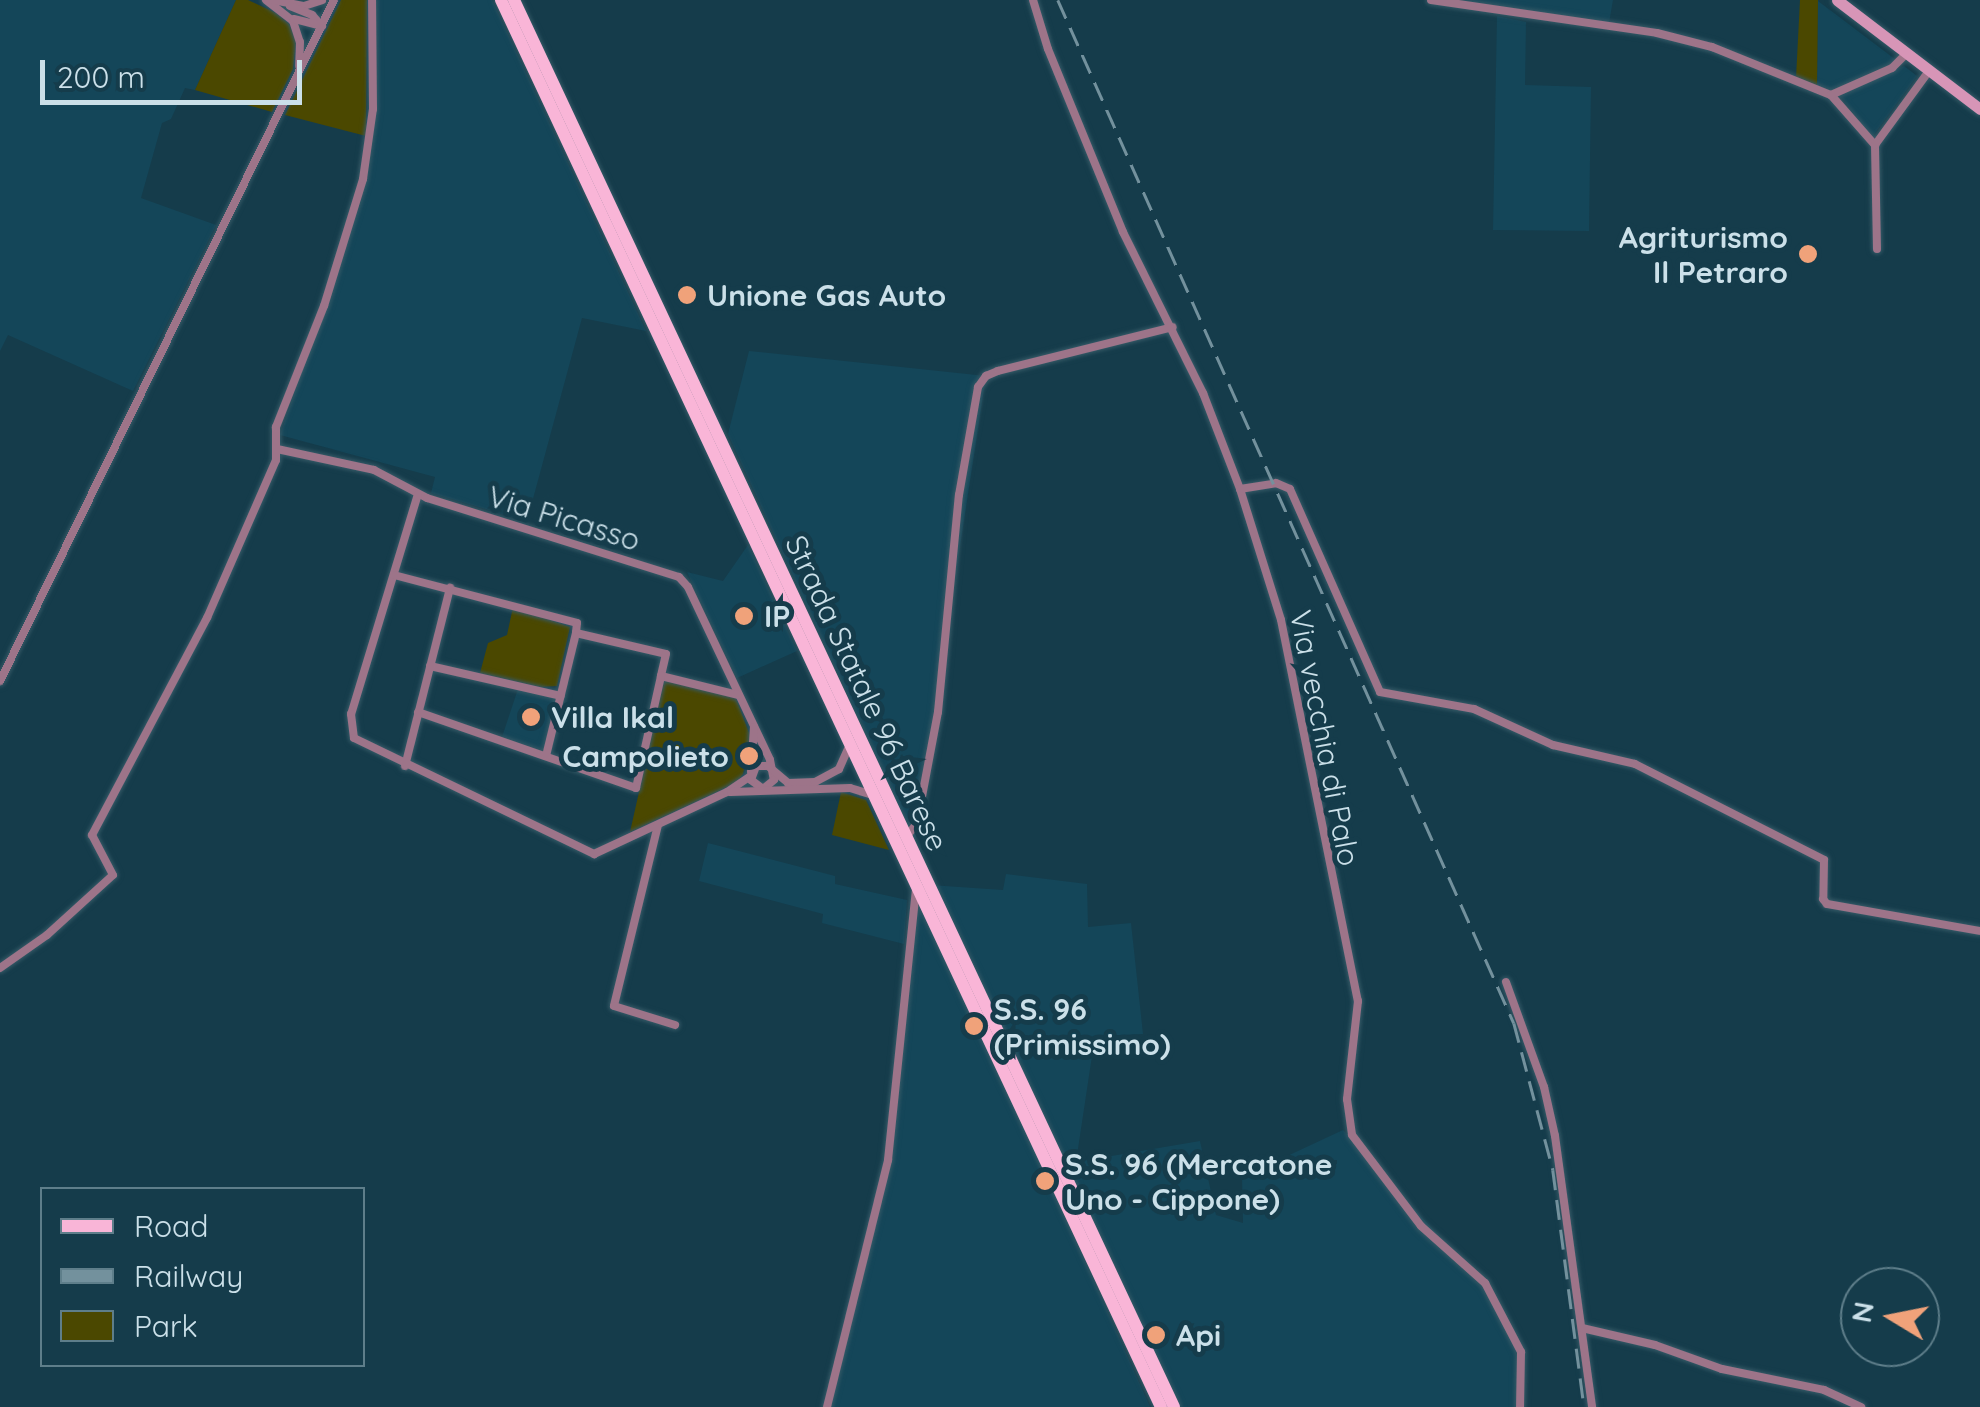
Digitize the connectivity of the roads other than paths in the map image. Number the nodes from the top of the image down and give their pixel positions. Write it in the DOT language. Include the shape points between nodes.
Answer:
graph roads {
  1 [pos="269,0"];
  2 [pos="322,0"];
  3 [pos="334,0"];
  4 [pos="372,0"];
  5 [pos="501,0"];
  6 [pos="514,0"];
  7 [pos="1032,0"];
  8 [pos="1431,0"];
  9 [pos="1837,0"];
  10 [pos="288,10"];
  11 [pos="322,26"];
  12 [pos="1906,54"];
  13 [pos="1929,71"];
  14 [pos="297,79"];
  15 [pos="1831,95"];
  16 [pos="1980,108"];
  17 [pos="1875,145"];
  18 [pos="1878,249"];
  19 [pos="1173,327"];
  20 [pos="278,450"];
  21 [pos="1240,489"];
  22 [pos="418,494"];
  23 [pos="394,575"];
  24 [pos="450,588"];
  25 [pos="576,634"];
  26 [pos="430,666"];
  27 [pos="662,676"];
  28 [pos="0,680"];
  29 [pos="738,695"];
  30 [pos="561,696"];
  31 [pos="418,712"];
  32 [pos="754,727"];
  33 [pos="846,734"];
  34 [pos="546,756"];
  35 [pos="405,766"];
  36 [pos="774,772"];
  37 [pos="751,774"];
  38 [pos="763,788"];
  39 [pos="727,792"];
  40 [pos="880,804"];
  41 [pos="658,825"];
  42 [pos="906,836"];
  43 [pos="916,884"];
  44 [pos="1980,932"];
  45 [pos="0,968"];
  46 [pos="1506,982"];
  47 [pos="674,1025"];
  48 [pos="1582,1328"];
  49 [pos="826,1407"];
  50 [pos="1161,1407"];
  51 [pos="1174,1407"];
  52 [pos="1520,1407"];
  53 [pos="1592,1407"];
  54 [pos="1861,1407"];
  1 -- 10 [label="street"];
  2 -- 10 [label="street"];
  3 -- 11 [label="street"];
  4 -- 20 [label="street" via="373,110 363,179 324,306 276,427"];
  5 -- 33 [label="main road, Strada Statale 96 Barese"];
  6 -- 42 [label="main road, Strada Statale 96 Barese"];
  7 -- 19 [label="street, Via vecchia di Palo" via="1123,232"];
  8 -- 15 [label="street" via="1712,47"];
  9 -- 12 [label="street"];
  10 -- 11 [label="street"];
  10 -- 14 [label="street" via="300,42"];
  11 -- 14 [label="street"];
  12 -- 13 [label="street"];
  12 -- 15 [label="street" via="1892,68"];
  13 -- 16 [label="street"];
  13 -- 17 [label="street"];
  14 -- 28 [label="street"];
  15 -- 17 [label="street"];
  17 -- 18 [label="street"];
  19 -- 21 [label="street, Via vecchia di Palo"];
  19 -- 42 [label="street" via="998,372 978,387 938,712 917,823"];
  20 -- 22 [label="street, Via Picasso" via="374,470"];
  20 -- 45 [label="street" via="207,618 92,835 113,875"];
  21 -- 44 [label="street" via="1287,485 1380,692 1474,709 1553,744 1635,764 1824,860 1828,904"];
  21 -- 52 [label="street, Via vecchia di Palo" via="1300,696 1358,1001 1347,1099 1352,1135 1422,1226 1485,1283 1521,1352"];
  22 -- 23 [label="street"];
  22 -- 29 [label="street, Via Picasso" via="679,577"];
  23 -- 24 [label="street"];
  23 -- 35 [label="street" via="351,714 354,738"];
  24 -- 25 [label="street" via="577,623"];
  24 -- 26 [label="street"];
  25 -- 27 [label="street" via="666,654"];
  25 -- 30 [label="street"];
  26 -- 30 [label="street"];
  26 -- 31 [label="street"];
  27 -- 29 [label="street"];
  27 -- 34 [label="street" via="636,788"];
  29 -- 32 [label="street, Via Picasso"];
  30 -- 34 [label="street"];
  31 -- 34 [label="street"];
  31 -- 35 [label="street"];
  32 -- 36 [label="street, Via Picasso"];
  32 -- 37 [label="street"];
  33 -- 36 [label="street" via="845,763 825,778 796,784"];
  33 -- 40 [label="main road, Strada Statale 96 Barese"];
  35 -- 41 [label="street" via="594,854"];
  36 -- 37 [label="street" via="760,765"];
  36 -- 38 [label="street" via="773,783"];
  37 -- 38 [label="street"];
  37 -- 39 [label="street"];
  38 -- 39 [label="street"];
  38 -- 40 [label="street" via="857,788"];
  39 -- 41 [label="street"];
  40 -- 43 [label="main road, Strada Statale 96 Barese"];
  41 -- 47 [label="street" via="614,1006"];
  42 -- 51 [label="main road, Strada Statale 96 Barese"];
  43 -- 49 [label="street" via="888,1160"];
  43 -- 50 [label="main road, Strada Statale 96 Barese"];
  46 -- 48 [label="street" via="1555,1136"];
  48 -- 53 [label="street"];
  48 -- 54 [label="street" via="1748,1376 1824,1390"];
}
